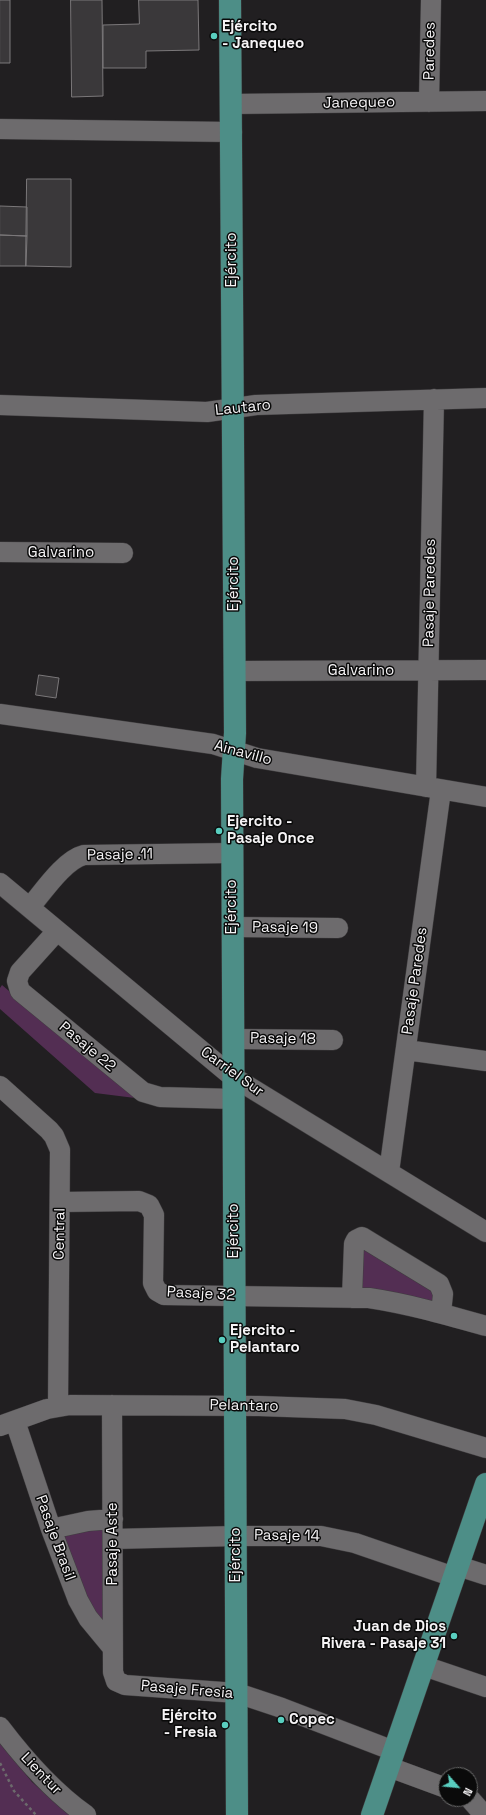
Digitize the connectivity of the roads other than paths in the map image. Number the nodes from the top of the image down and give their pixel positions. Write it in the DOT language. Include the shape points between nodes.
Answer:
graph roads {
  1 [pos="230,0"];
  2 [pos="431,0"];
  3 [pos="486,101"];
  4 [pos="429,102"];
  5 [pos="231,104"];
  6 [pos="0,129"];
  7 [pos="232,132"];
  8 [pos="486,398"];
  9 [pos="434,400"];
  10 [pos="0,405"];
  11 [pos="233,408"];
  12 [pos="0,552"];
  13 [pos="123,553"];
  14 [pos="428,670"];
  15 [pos="486,670"];
  16 [pos="235,671"];
  17 [pos="0,714"];
  18 [pos="234,751"];
  19 [pos="434,789"];
  20 [pos="486,797"];
  21 [pos="232,853"];
  22 [pos="0,883"];
  23 [pos="30,907"];
  24 [pos="232,927"];
  25 [pos="338,928"];
  26 [pos="57,930"];
  27 [pos="233,1038"];
  28 [pos="333,1040"];
  29 [pos="406,1050"];
  30 [pos="486,1061"];
  31 [pos="234,1077"];
  32 [pos="0,1086"];
  33 [pos="234,1099"];
  34 [pos="389,1172"];
  35 [pos="60,1202"];
  36 [pos="486,1232"];
  37 [pos="234,1296"];
  38 [pos="352,1298"];
  39 [pos="441,1313"];
  40 [pos="486,1326"];
  41 [pos="112,1405"];
  42 [pos="58,1406"];
  43 [pos="235,1406"];
  44 [pos="7,1424"];
  45 [pos="486,1448"];
  46 [pos="486,1484"];
  47 [pos="113,1519"];
  48 [pos="51,1529"];
  49 [pos="236,1536"];
  50 [pos="113,1539"];
  51 [pos="456,1572"];
  52 [pos="486,1575"];
  53 [pos="112,1647"];
  54 [pos="424,1666"];
  55 [pos="116,1681"];
  56 [pos="486,1687"];
  57 [pos="237,1693"];
  58 [pos="0,1727"];
  59 [pos="392,1759"];
  60 [pos="438,1784"];
  61 [pos="86,1815"];
  62 [pos="237,1815"];
  63 [pos="372,1815"];
  1 -- 5 [label="main road, Ejército"];
  2 -- 4 [label="street, Paredes"];
  3 -- 4 [label="street, Janequeo"];
  4 -- 5 [label="street, Janequeo"];
  5 -- 7 [label="main road, Ejército"];
  6 -- 7 [label="street"];
  7 -- 11 [label="main road, Ejército"];
  8 -- 9 [label="street, Lautaro"];
  9 -- 11 [label="street, Lautaro" via="256,405"];
  9 -- 14 [label="street, Pasaje Paredes"];
  10 -- 11 [label="street, Lautaro" via="207,412"];
  11 -- 16 [label="main road, Ejército"];
  12 -- 13 [label="street, Galvarino"];
  14 -- 15 [label="street, Galvarino"];
  14 -- 16 [label="street, Galvarino"];
  14 -- 19 [label="street, Pasaje Paredes"];
  16 -- 18 [label="main road, Ejército"];
  17 -- 18 [label="street, Ainavillo" via="213,744"];
  18 -- 19 [label="street, Ainavillo" via="257,758"];
  18 -- 21 [label="main road, Ejército"];
  19 -- 20 [label="street, Ainavillo"];
  19 -- 29 [label="street, Pasaje Paredes"];
  21 -- 23 [label="street, Pasaje .11" via="84,854 70,862"];
  21 -- 24 [label="main road, Ejército"];
  22 -- 23 [label="street, Carriel Sur"];
  23 -- 26 [label="street, Carriel Sur"];
  24 -- 25 [label="street, Pasaje 19"];
  24 -- 27 [label="main road, Ejército"];
  26 -- 31 [label="street, Carriel Sur"];
  26 -- 33 [label="street, Pasaje 22" via="20,972 17,981 24,994 143,1092 160,1097"];
  27 -- 28 [label="street, Pasaje 18"];
  27 -- 31 [label="main road, Ejército"];
  29 -- 30 [label="street"];
  29 -- 34 [label="street, Pasaje Paredes"];
  31 -- 33 [label="main road, Ejército"];
  31 -- 34 [label="street, Carriel Sur"];
  32 -- 35 [label="street, Central" via="54,1136 61,1159"];
  33 -- 37 [label="main road, Ejército"];
  34 -- 36 [label="street, Carriel Sur"];
  35 -- 37 [label="street, Pasaje 32" via="145,1202 152,1208 154,1215 152,1279 157,1291 168,1295"];
  35 -- 42 [label="street, Central"];
  37 -- 38 [label="street, Pasaje 32"];
  37 -- 43 [label="main road, Ejército"];
  38 -- 39 [label="street, Pasaje 32" via="390,1301"];
  38 -- 39 [label="street" via="354,1244 362,1237 439,1284 443,1294"];
  39 -- 40 [label="street, Pasaje 32"];
  41 -- 42 [label="street, Pelantaro"];
  41 -- 43 [label="street, Pelantaro"];
  41 -- 47 [label="street, Pasaje Aste"];
  42 -- 44 [label="street, Pelantaro"];
  43 -- 45 [label="street, Pelantaro" via="360,1411"];
  43 -- 49 [label="main road, Ejército"];
  44 -- 48 [label="street, Pasaje Brasil"];
  46 -- 51 [label="main road"];
  47 -- 48 [label="street" via="88,1521"];
  47 -- 50 [label="street, Pasaje Aste"];
  48 -- 53 [label="street, Pasaje Brasil" via="78,1600 88,1618"];
  49 -- 50 [label="street, Pasaje 14"];
  49 -- 51 [label="street, Pasaje 14" via="306,1535 336,1538"];
  49 -- 57 [label="main road, Ejército"];
  50 -- 53 [label="street, Pasaje Aste"];
  51 -- 52 [label="street, Pasaje 14"];
  51 -- 54 [label="main road"];
  53 -- 55 [label="street, Pasaje Aste" via="113,1675"];
  54 -- 56 [label="street"];
  54 -- 59 [label="main road"];
  55 -- 57 [label="street, Pasaje Fresia" via="125,1685"];
  57 -- 59 [label="street, Pasaje Fresia" via="282,1708"];
  57 -- 62 [label="main road, Ejército"];
  58 -- 61 [label="street, Lientur" via="34,1769"];
  59 -- 60 [label="street, Pasaje Fresia"];
  59 -- 63 [label="main road"];
}
